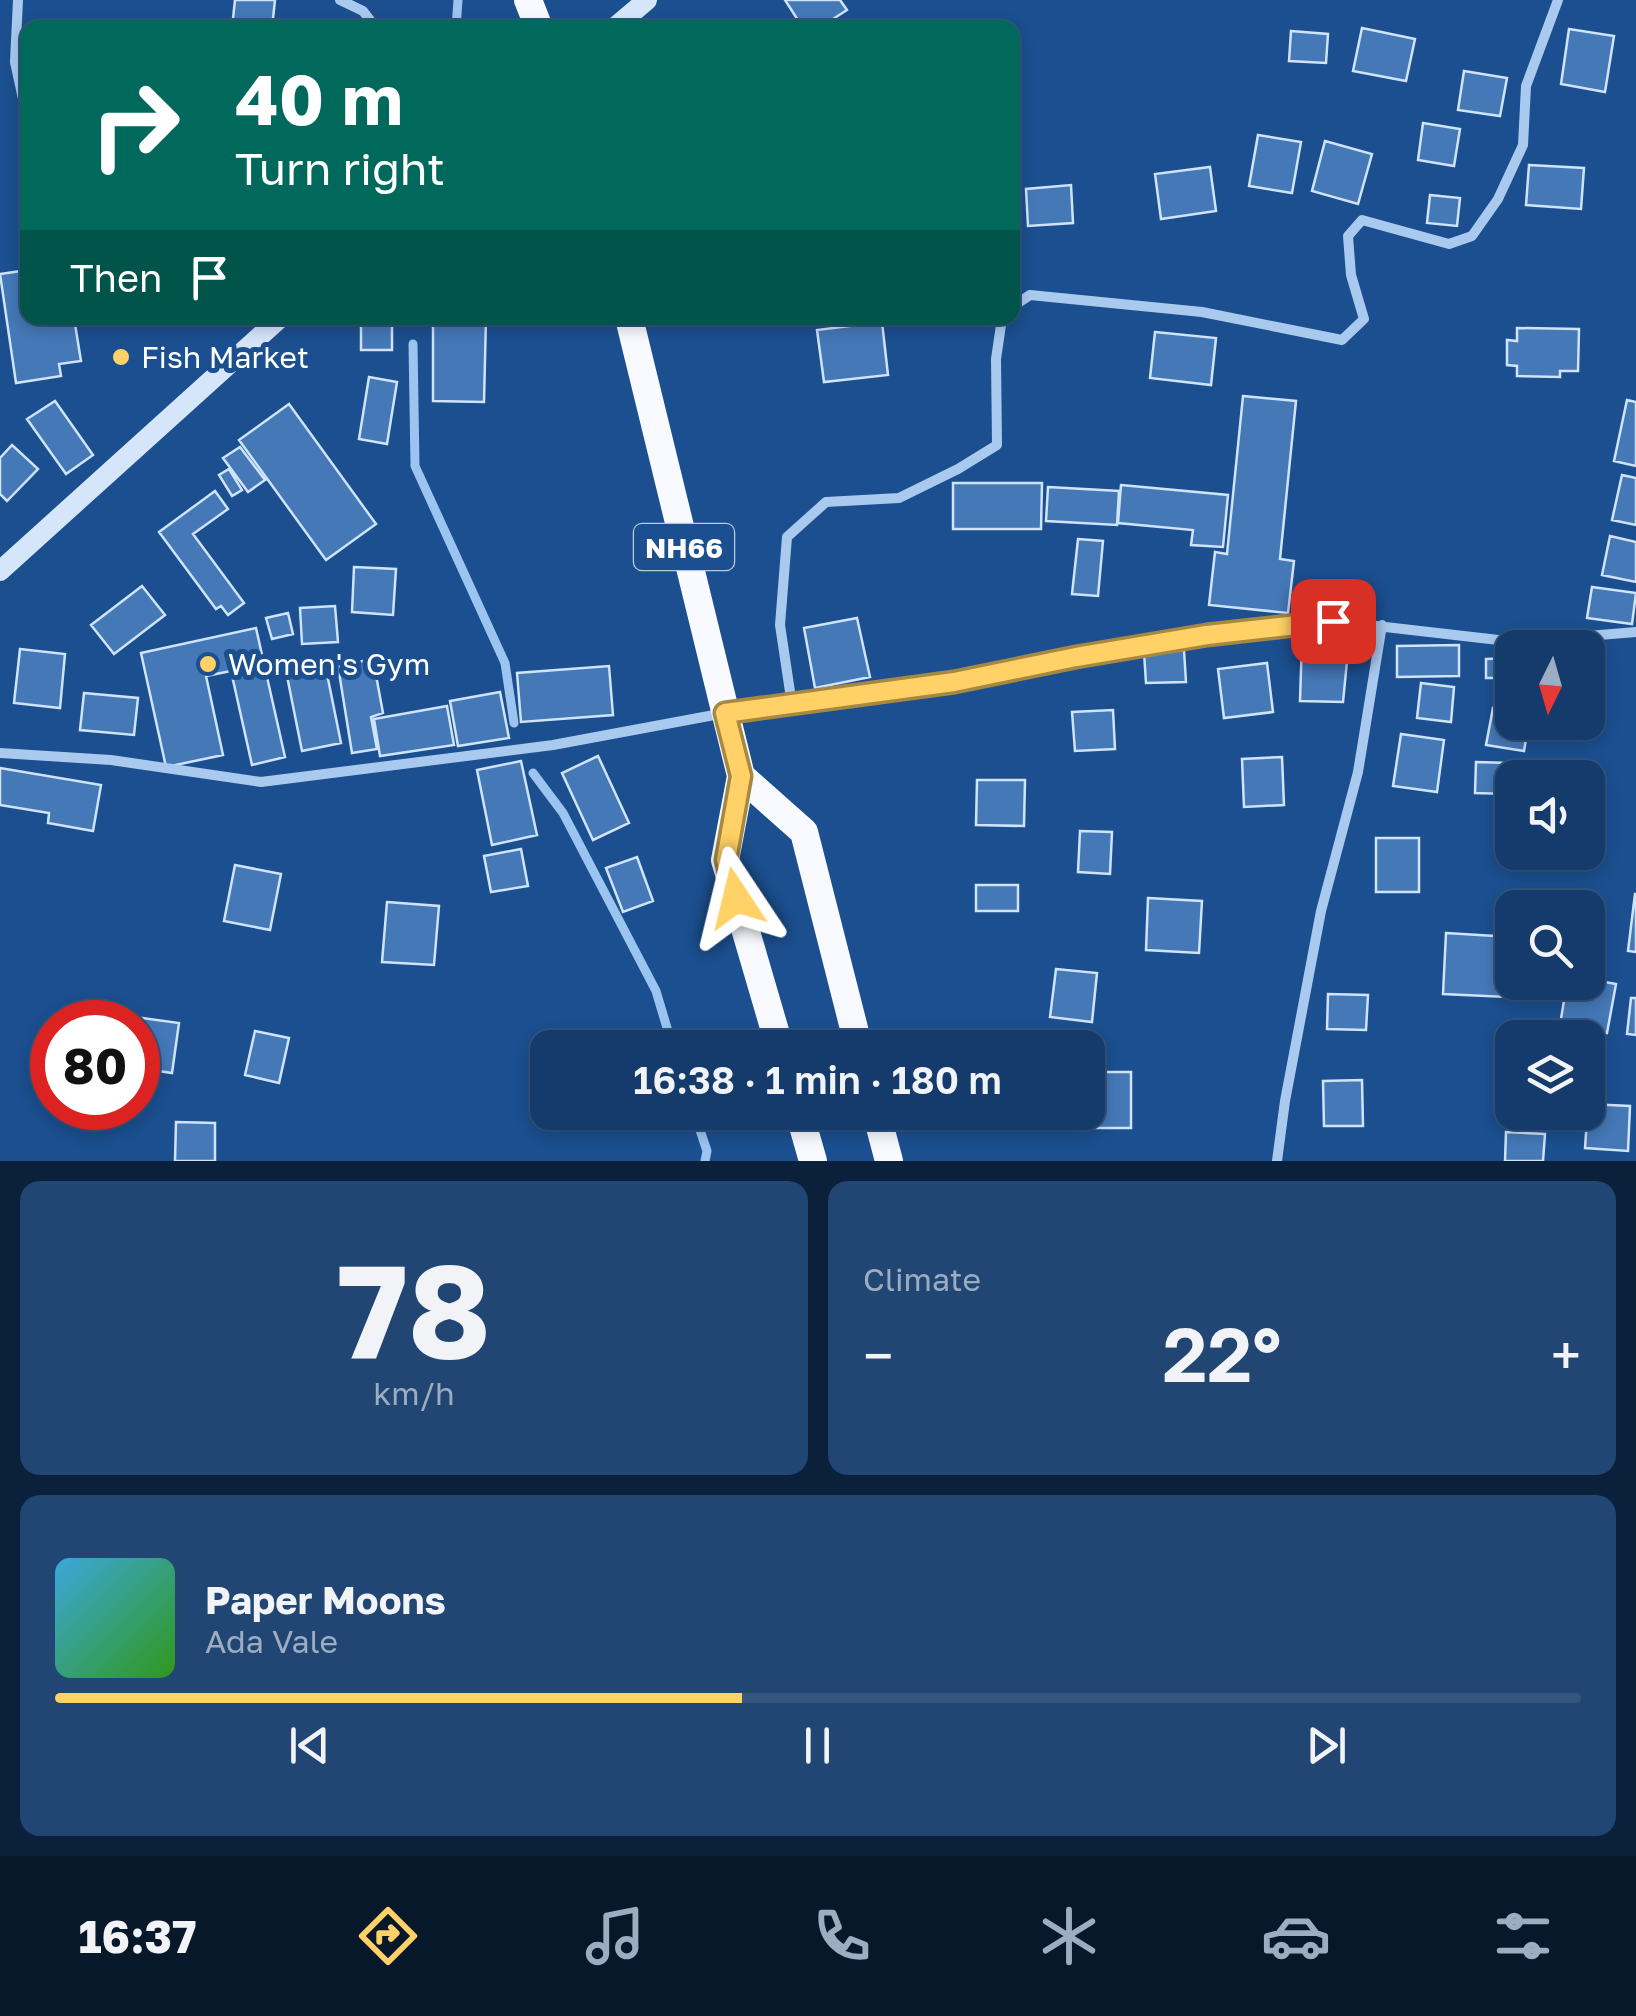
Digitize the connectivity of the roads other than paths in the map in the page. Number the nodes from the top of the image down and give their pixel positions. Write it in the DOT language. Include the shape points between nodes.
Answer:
graph roads {
  1 [pos="18,0"];
  2 [pos="340,0"];
  3 [pos="1558,0"];
  4 [pos="369,20"];
  5 [pos="20,88"];
  6 [pos="1020,302"];
  7 [pos="272,325"];
  8 [pos="630,325"];
  9 [pos="1001,325"];
  10 [pos="0,571"];
  11 [pos="1382,625"];
  12 [pos="1636,632"];
  13 [pos="792,705"];
  14 [pos="725,713"];
  15 [pos="0,753"];
  16 [pos="741,776"];
  17 [pos="775,1030"];
  18 [pos="855,1030"];
  19 [pos="803,1130"];
  20 [pos="881,1130"];
  21 [pos="812,1161"];
  22 [pos="889,1161"];
  23 [pos="1278,1161"];
  1 -- 5 [label="street" via="14,62"];
  2 -- 4 [label="street"];
  3 -- 6 [label="street" via="1526,86 1522,145 1498,198 1472,236 1449,244 1362,220 1348,236 1364,319 1342,340 1202,312 1030,295"];
  7 -- 10 [label="main road"];
  8 -- 14 [label="highway, NH66"];
  9 -- 13 [label="street" via="997,444 899,498 826,502 787,537 780,625"];
  11 -- 12 [label="street" via="1516,642"];
  11 -- 13 [label="street" via="1333,621 1207,635"];
  11 -- 23 [label="street" via="1358,772 1321,910"];
  13 -- 14 [label="street"];
  14 -- 15 [label="street" via="553,746 261,782 112,760"];
  14 -- 16 [label="highway, NH66"];
  16 -- 17 [label="highway, NH66" via="726,860"];
  16 -- 18 [label="highway" via="804,832"];
  19 -- 21 [label="highway"];
  20 -- 22 [label="highway"];
}
